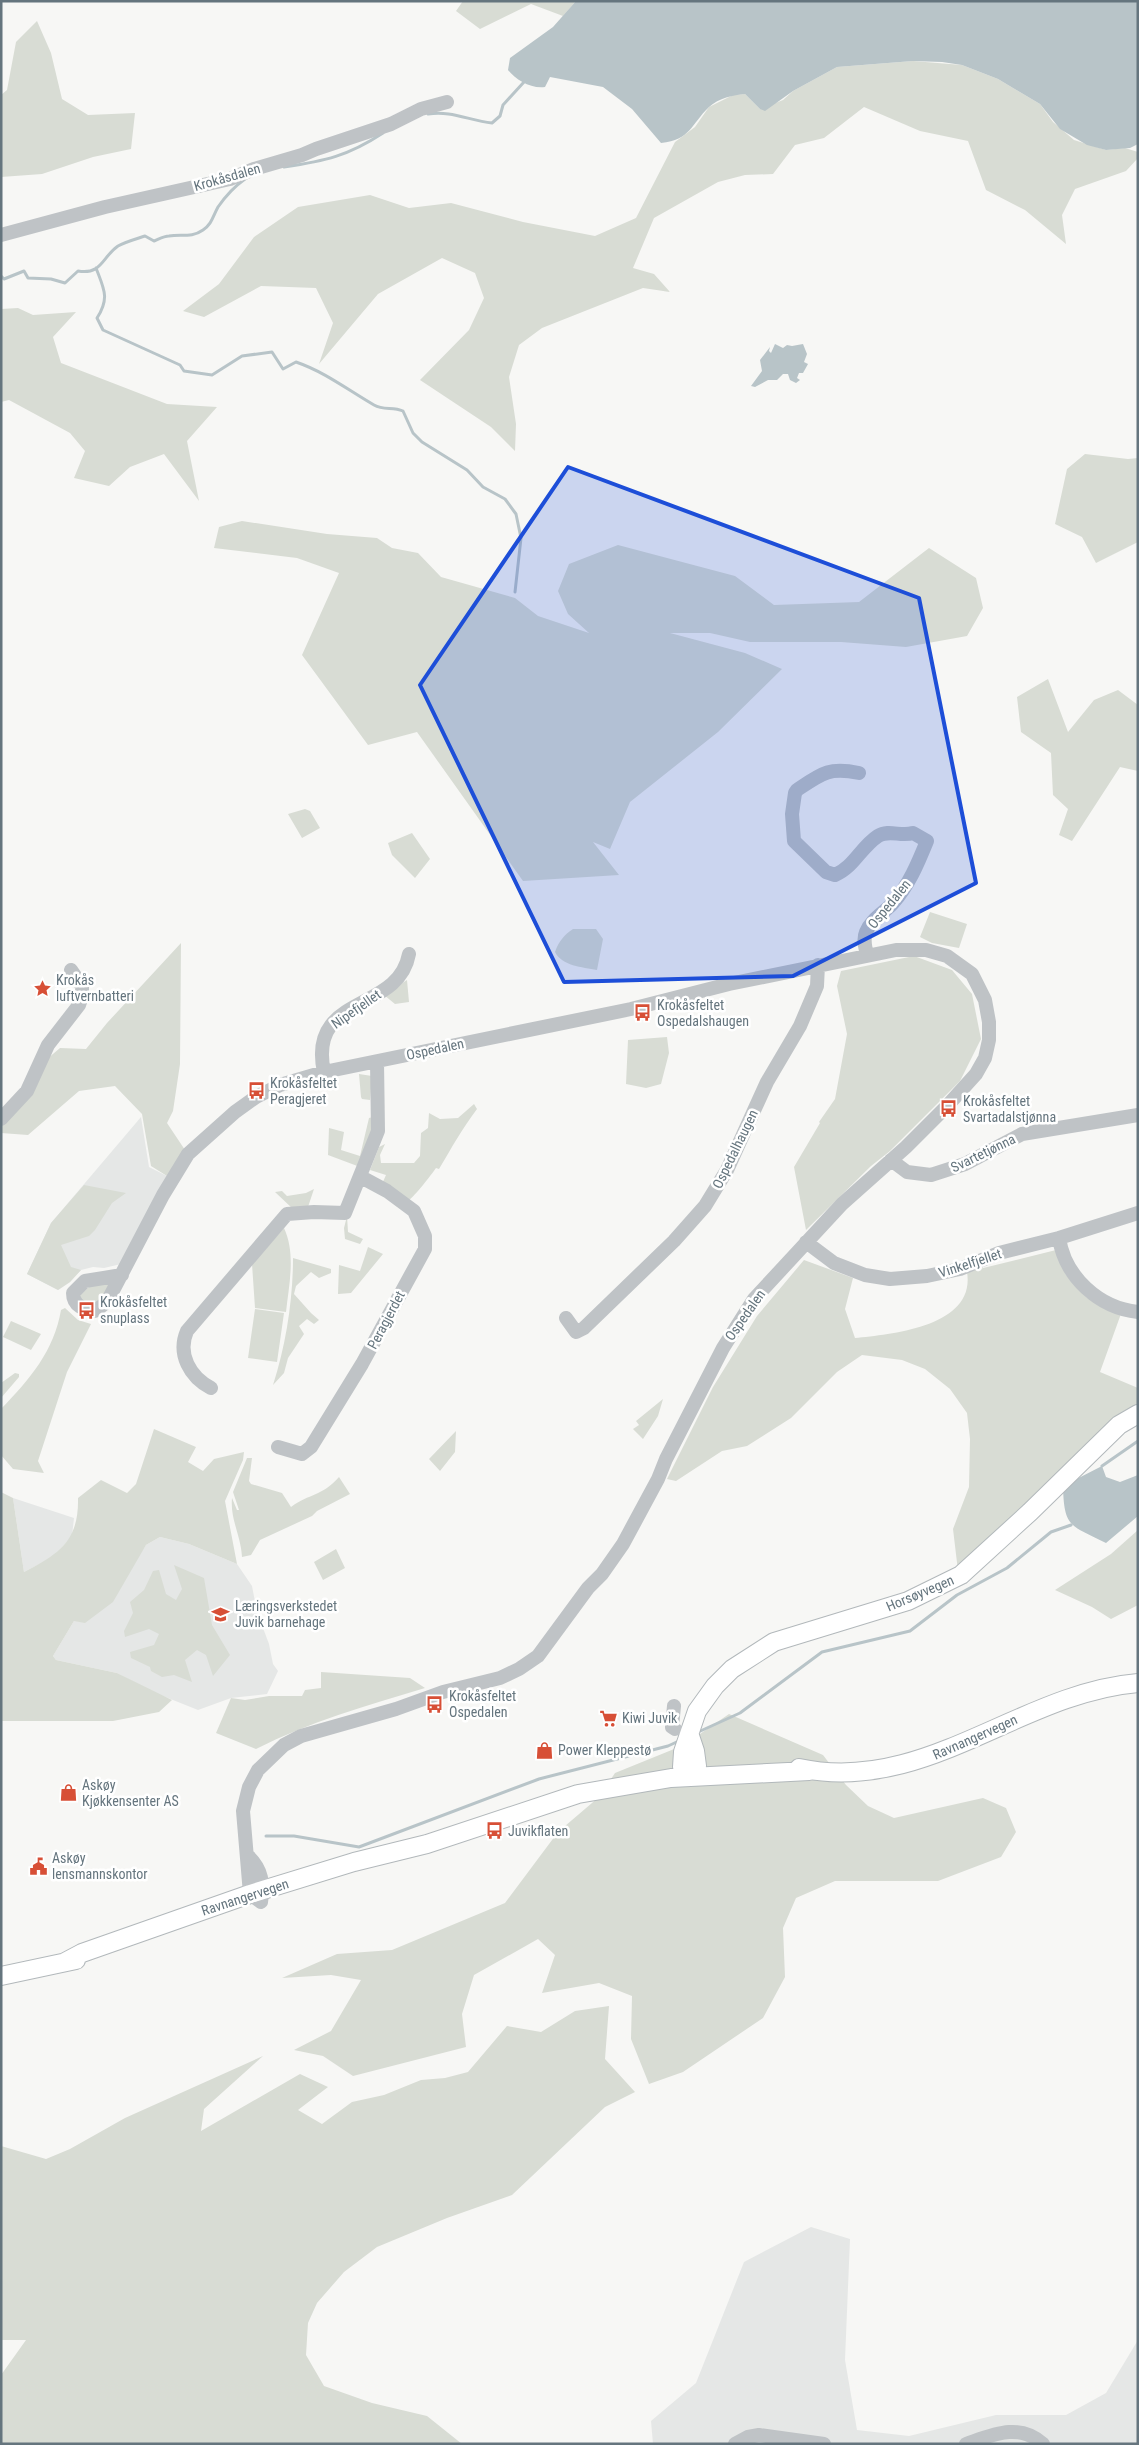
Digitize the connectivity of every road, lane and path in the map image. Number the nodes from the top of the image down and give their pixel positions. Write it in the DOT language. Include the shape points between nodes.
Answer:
graph roads {
  1 [pos="447,102"];
  2 [pos="1,235"];
  3 [pos="859,773"];
  4 [pos="409,954"];
  5 [pos="867,955"];
  6 [pos="818,966"];
  7 [pos="71,970"];
  8 [pos="376,1062"];
  9 [pos="324,1072"];
  10 [pos="1138,1115"];
  11 [pos="1,1119"];
  12 [pos="891,1160"];
  13 [pos="361,1177"];
  14 [pos="1138,1213"];
  15 [pos="1059,1238"];
  16 [pos="806,1242"];
  17 [pos="122,1275"];
  18 [pos="1138,1312"];
  19 [pos="566,1318"];
  20 [pos="211,1388"];
  21 [pos="1138,1414"];
  22 [pos="278,1447"];
  23 [pos="1138,1683"];
  24 [pos="674,1706"];
  25 [pos="682,1733"];
  26 [pos="690,1770"];
  27 [pos="258,1896"];
  28 [pos="1,1976"];
  29 [pos="735,2444"];
  30 [pos="824,2444"];
  31 [pos="966,2444"];
  32 [pos="1043,2444"];
  1 -- 2 [label="street, Krokåsdalen" via="230,179"];
  3 -- 5 [label="street, Ospedalen" via="833,769 798,790 792,821 794,841 826,872 835,875 847,869 879,835 912,833 927,841 909,880 893,904 867,930"];
  4 -- 9 [label="street, Nipefjellet" via="400,976 327,1028 321,1044"];
  5 -- 6 [label="street, Ospedalen"];
  5 -- 12 [label="street, Ospedalen" via="910,948 947,956 976,979 988,1010 990,1040 976,1074"];
  6 -- 8 [label="street, Ospedalen"];
  6 -- 19 [label="street, Ospedalhaugen" via="817,986 800,1026 767,1082 727,1170 706,1206 680,1236 584,1328 576,1332"];
  7 -- 11 [label="street" via="82,986 79,1005 48,1045 27,1091"];
  8 -- 9 [label="street, Ospedalen"];
  8 -- 13 [label="street" via="380,1110 378,1131"];
  9 -- 17 [label="street, Ospedalen" via="256,1097 198,1144 170,1182"];
  10 -- 12 [label="street, Svartetjønna" via="1022,1134 965,1164 932,1175 907,1172"];
  12 -- 16 [label="street, Ospedalen"];
  13 -- 20 [label="street" via="345,1213 287,1214 190,1326 183,1343 188,1368 200,1382"];
  13 -- 22 [label="street, Peragjerdet" via="414,1211 425,1236 425,1249 362,1364 311,1447 302,1454"];
  14 -- 15 [label="street, Vinkelfjellet"];
  15 -- 16 [label="street, Vinkelfjellet" via="999,1253 960,1268 899,1279 851,1270 830,1261"];
  15 -- 18 [label="street" via="1070,1269 1091,1293 1123,1310"];
  16 -- 27 [label="street, Ospedalen" via="741,1318 622,1544 538,1656 500,1678 443,1692 301,1736 284,1745 258,1770 245,1797 243,1820 247,1871"];
  21 -- 25 [label="main road, Horsøyvegen" via="1119,1425 961,1575 908,1601 774,1642 738,1664 715,1686"];
  23 -- 26 [label="main road, Ravnangervegen" via="1096,1689 1057,1701 960,1746 917,1761 864,1770"];
  24 -- 25 [label="street" via="672,1727"];
  25 -- 26 [label="main road, Horsøyvegen"];
  26 -- 27 [label="main road, Ravnangervegen" via="578,1794 410,1852"];
  27 -- 28 [label="main road, Ravnangervegen" via="107,1953"];
  29 -- 30 [label="street" via="759,2436"];
  31 -- 32 [label="street" via="1011,2431 1027,2433"];
}
